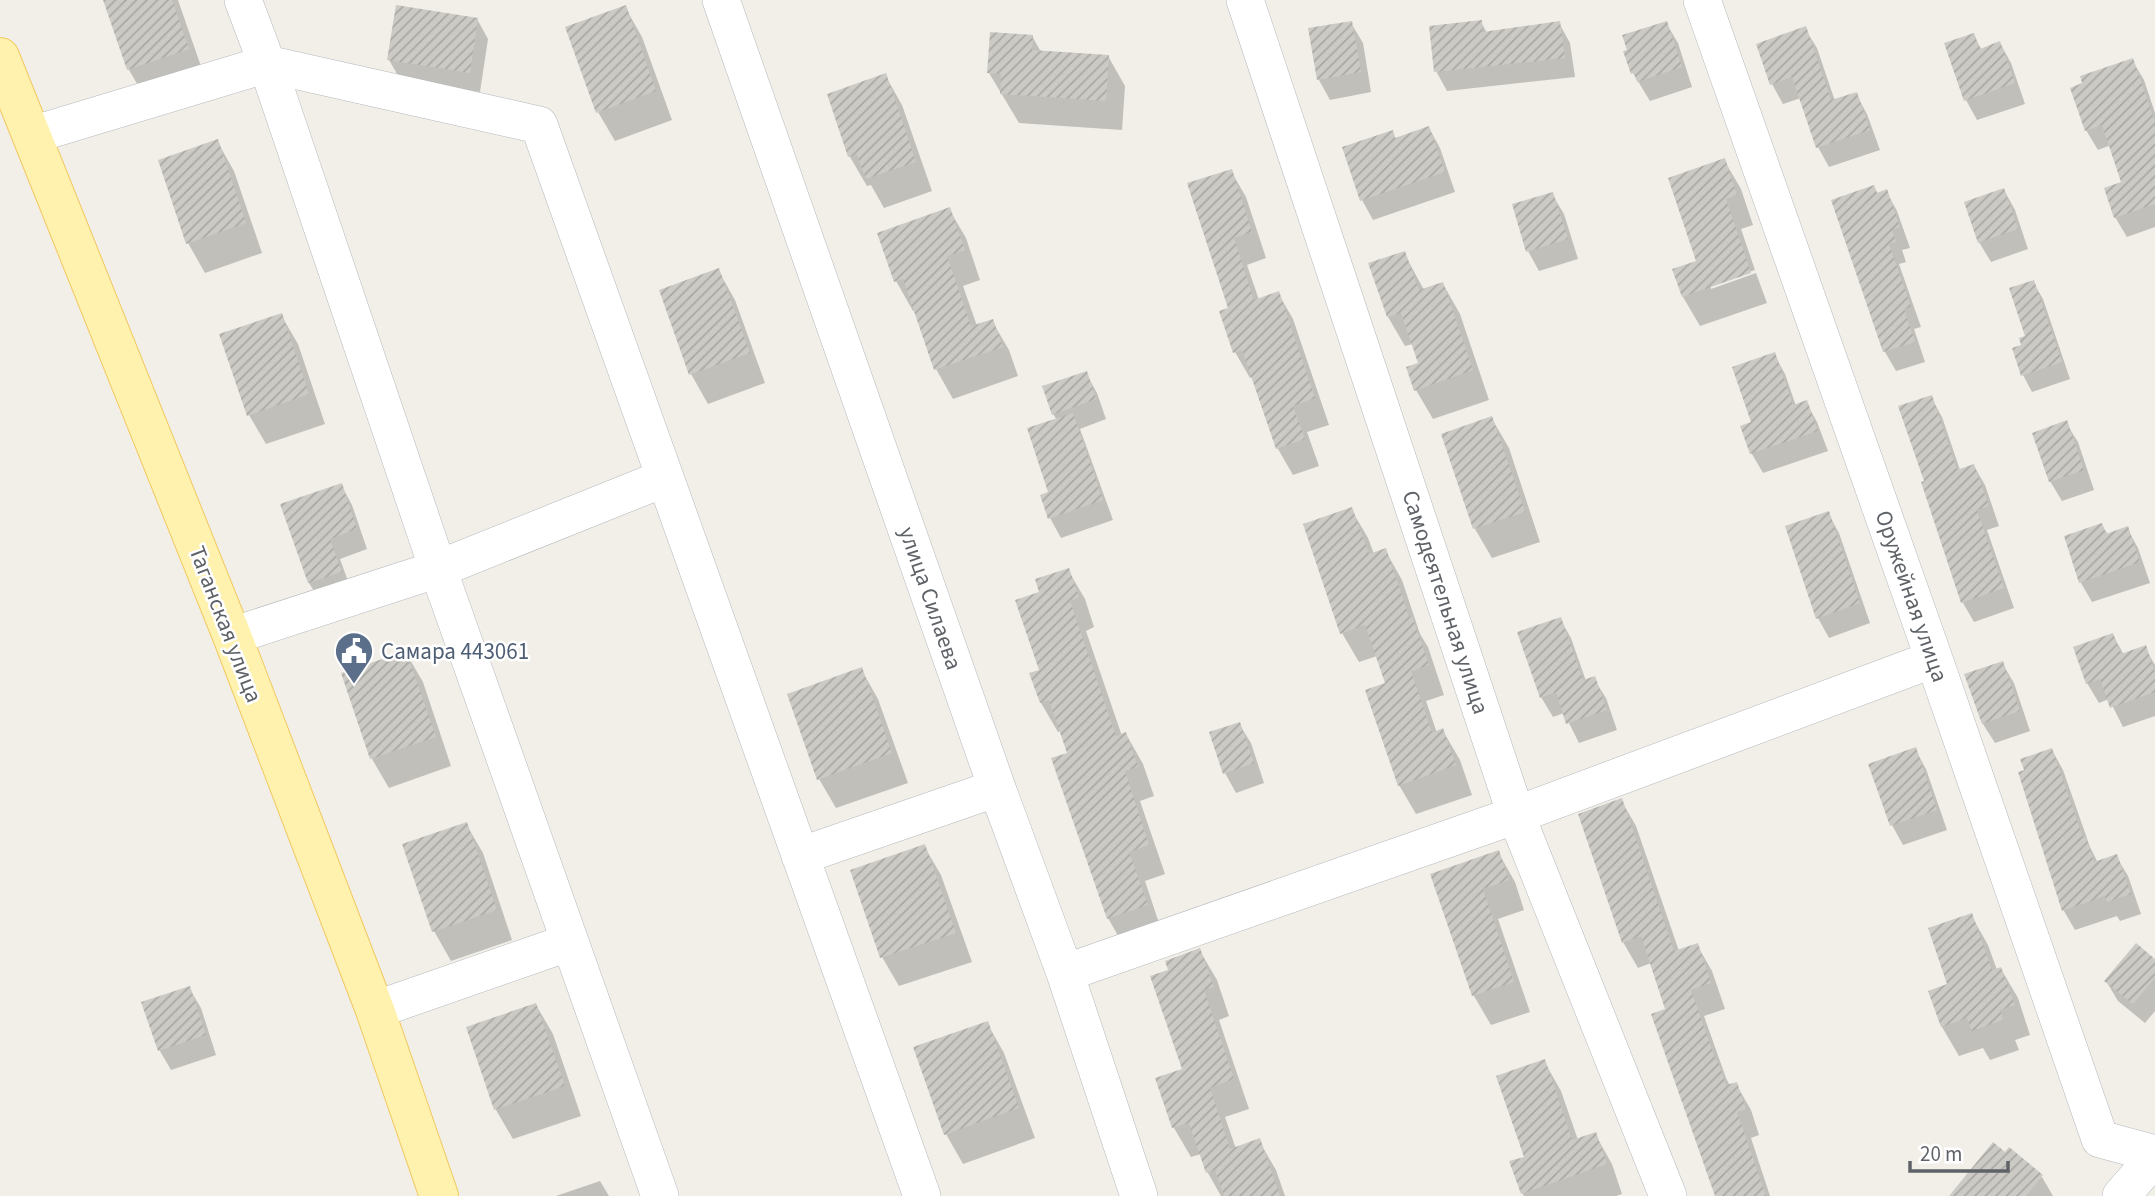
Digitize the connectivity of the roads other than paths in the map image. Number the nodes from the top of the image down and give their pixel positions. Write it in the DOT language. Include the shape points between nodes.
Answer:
graph roads {
  1 [pos="243,0"];
  2 [pos="721,0"];
  3 [pos="1245,0"];
  4 [pos="1702,0"];
  5 [pos="0,57"];
  6 [pos="267,64"];
  7 [pos="32,135"];
  8 [pos="665,478"];
  9 [pos="438,569"];
  10 [pos="232,636"];
  11 [pos="1934,659"];
  12 [pos="997,788"];
  13 [pos="1516,815"];
  14 [pos="800,856"];
  15 [pos="570,942"];
  16 [pos="1065,974"];
  17 [pos="375,1010"];
  18 [pos="2155,1155"];
  19 [pos="439,1196"];
  20 [pos="660,1196"];
  21 [pos="922,1196"];
  22 [pos="1139,1196"];
  23 [pos="1668,1196"];
  24 [pos="2121,1196"];
  1 -- 6 [label="street"];
  2 -- 12 [label="street, улица Силаева"];
  3 -- 13 [label="street, Самодеятельная улица"];
  4 -- 11 [label="street, Оружейная улица"];
  5 -- 7 [label="main road, Таганская улица"];
  6 -- 7 [label="street"];
  6 -- 8 [label="street" via="539,125"];
  6 -- 9 [label="street"];
  7 -- 10 [label="main road, Таганская улица"];
  8 -- 9 [label="street"];
  8 -- 14 [label="street"];
  9 -- 10 [label="street"];
  9 -- 15 [label="street"];
  10 -- 17 [label="main road, Таганская улица"];
  11 -- 13 [label="street"];
  11 -- 18 [label="street, Оружейная улица" via="2100,1139"];
  12 -- 14 [label="street"];
  12 -- 16 [label="street, улица Силаева"];
  13 -- 16 [label="street"];
  13 -- 23 [label="street, Самодеятельная улица"];
  14 -- 21 [label="street"];
  15 -- 17 [label="street"];
  15 -- 20 [label="street"];
  16 -- 22 [label="street, улица Силаева"];
  17 -- 19 [label="main road, Таганская улица"];
  18 -- 24 [label="street"];
}
